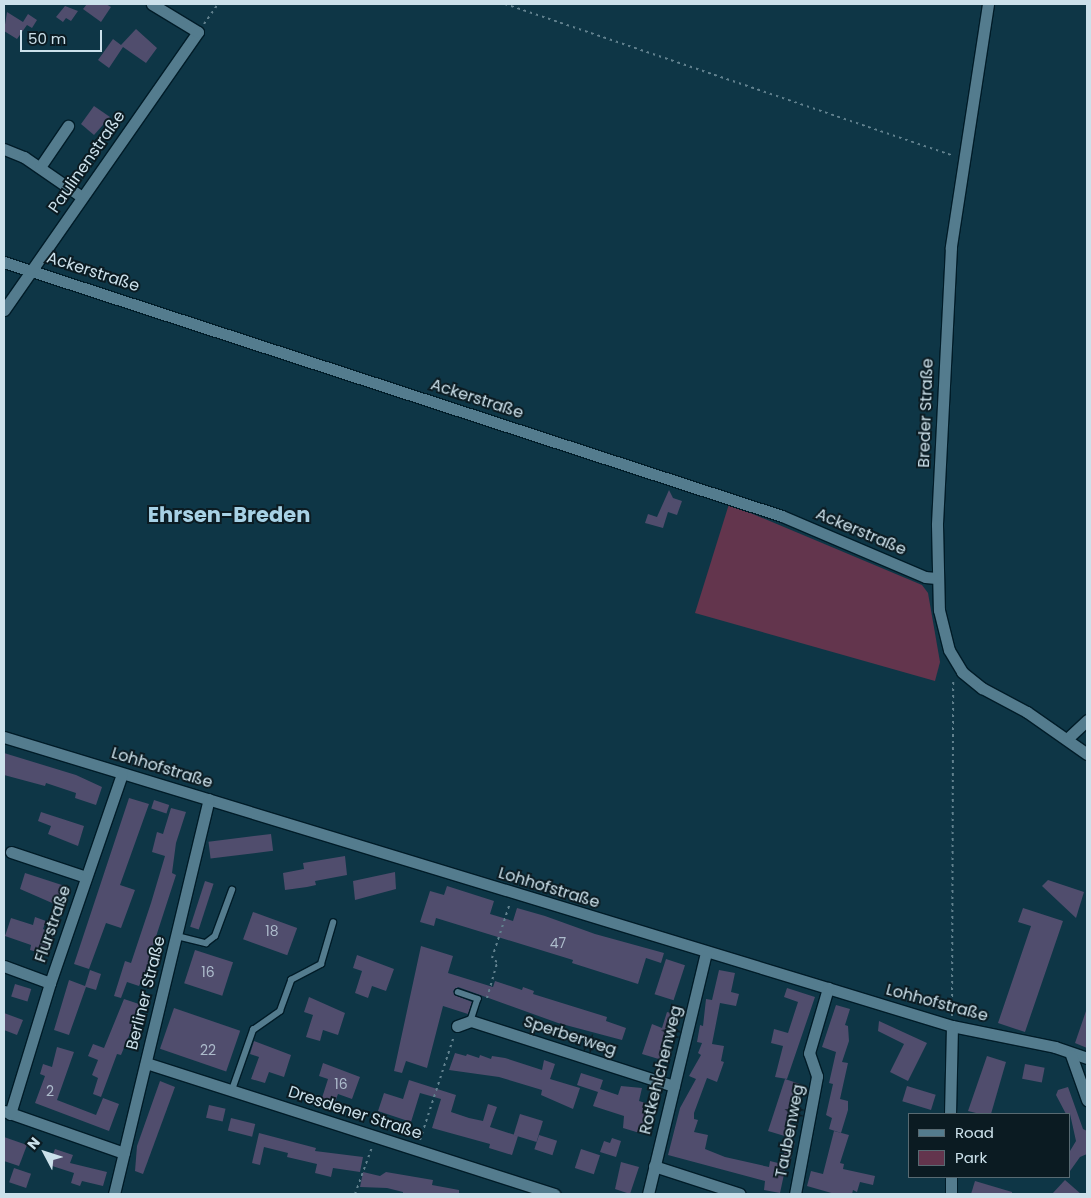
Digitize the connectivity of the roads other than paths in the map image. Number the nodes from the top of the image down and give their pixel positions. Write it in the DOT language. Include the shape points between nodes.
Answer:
graph roads {
  1 [pos="152,4"];
  2 [pos="988,4"];
  3 [pos="68,126"];
  4 [pos="4,149"];
  5 [pos="40,167"];
  6 [pos="82,197"];
  7 [pos="4,262"];
  8 [pos="33,269"];
  9 [pos="4,310"];
  10 [pos="936,578"];
  11 [pos="1087,720"];
  12 [pos="4,738"];
  13 [pos="1068,738"];
  14 [pos="1087,754"];
  15 [pos="122,774"];
  16 [pos="208,799"];
  17 [pos="11,852"];
  18 [pos="86,877"];
  19 [pos="232,890"];
  20 [pos="333,923"];
  21 [pos="177,936"];
  22 [pos="706,953"];
  23 [pos="4,966"];
  24 [pos="50,983"];
  25 [pos="828,988"];
  26 [pos="458,992"];
  27 [pos="471,1021"];
  28 [pos="457,1026"];
  29 [pos="952,1026"];
  30 [pos="1071,1054"];
  31 [pos="1087,1058"];
  32 [pos="146,1063"];
  33 [pos="674,1086"];
  34 [pos="232,1090"];
  35 [pos="1087,1100"];
  36 [pos="7,1113"];
  37 [pos="950,1113"];
  38 [pos="124,1153"];
  39 [pos="654,1166"];
  40 [pos="951,1178"];
  41 [pos="114,1194"];
  42 [pos="554,1194"];
  43 [pos="648,1194"];
  44 [pos="740,1194"];
  45 [pos="795,1194"];
  46 [pos="951,1194"];
  1 -- 6 [label="street, Paulinenstraße" via="198,32"];
  2 -- 10 [label="street, Breder Straße" via="962,159 950,256"];
  3 -- 5 [label="street"];
  4 -- 5 [label="street"];
  5 -- 6 [label="street"];
  6 -- 8 [label="street, Paulinenstraße"];
  7 -- 8 [label="street, Ackerstraße"];
  8 -- 9 [label="street, Paulinenstraße"];
  8 -- 10 [label="street, Ackerstraße" via="782,516 925,577"];
  10 -- 13 [label="street, Breder Straße" via="945,636 957,666 982,688"];
  11 -- 13 [label="street"];
  12 -- 15 [label="street, Lohhofstraße"];
  13 -- 14 [label="street, Breder Straße"];
  15 -- 16 [label="street, Lohhofstraße"];
  15 -- 18 [label="street, Flurstraße"];
  16 -- 21 [label="street, Berliner Straße"];
  16 -- 22 [label="street, Lohhofstraße"];
  17 -- 18 [label="street, Flurstraße"];
  18 -- 24 [label="street, Flurstraße"];
  19 -- 21 [label="lane" via="215,936 206,943"];
  20 -- 34 [label="lane" via="320,964 291,980 280,1011 253,1030"];
  21 -- 32 [label="street, Berliner Straße"];
  22 -- 25 [label="street, Lohhofstraße"];
  22 -- 33 [label="street, Rotkehlchenweg"];
  23 -- 24 [label="street, Flurstraße"];
  24 -- 36 [label="street, Flurstraße"];
  25 -- 29 [label="street, Lohhofstraße"];
  25 -- 45 [label="street, Taubenweg" via="809,1053 817,1076"];
  26 -- 27 [label="lane" via="478,999"];
  27 -- 28 [label="street"];
  27 -- 33 [label="street, Sperberweg"];
  29 -- 30 [label="street, Lohhofstraße" via="1055,1047"];
  29 -- 37 [label="street"];
  30 -- 31 [label="street, Lohhofstraße"];
  30 -- 35 [label="street"];
  32 -- 34 [label="street, Dresdener Straße"];
  32 -- 38 [label="street, Berliner Straße"];
  33 -- 39 [label="street, Rotkehlchenweg"];
  34 -- 42 [label="street, Dresdener Straße"];
  36 -- 38 [label="street"];
  38 -- 41 [label="street, Berliner Straße"];
  39 -- 43 [label="street, Rotkehlchenweg"];
  39 -- 44 [label="street"];
  40 -- 46 [label="street"];
}
